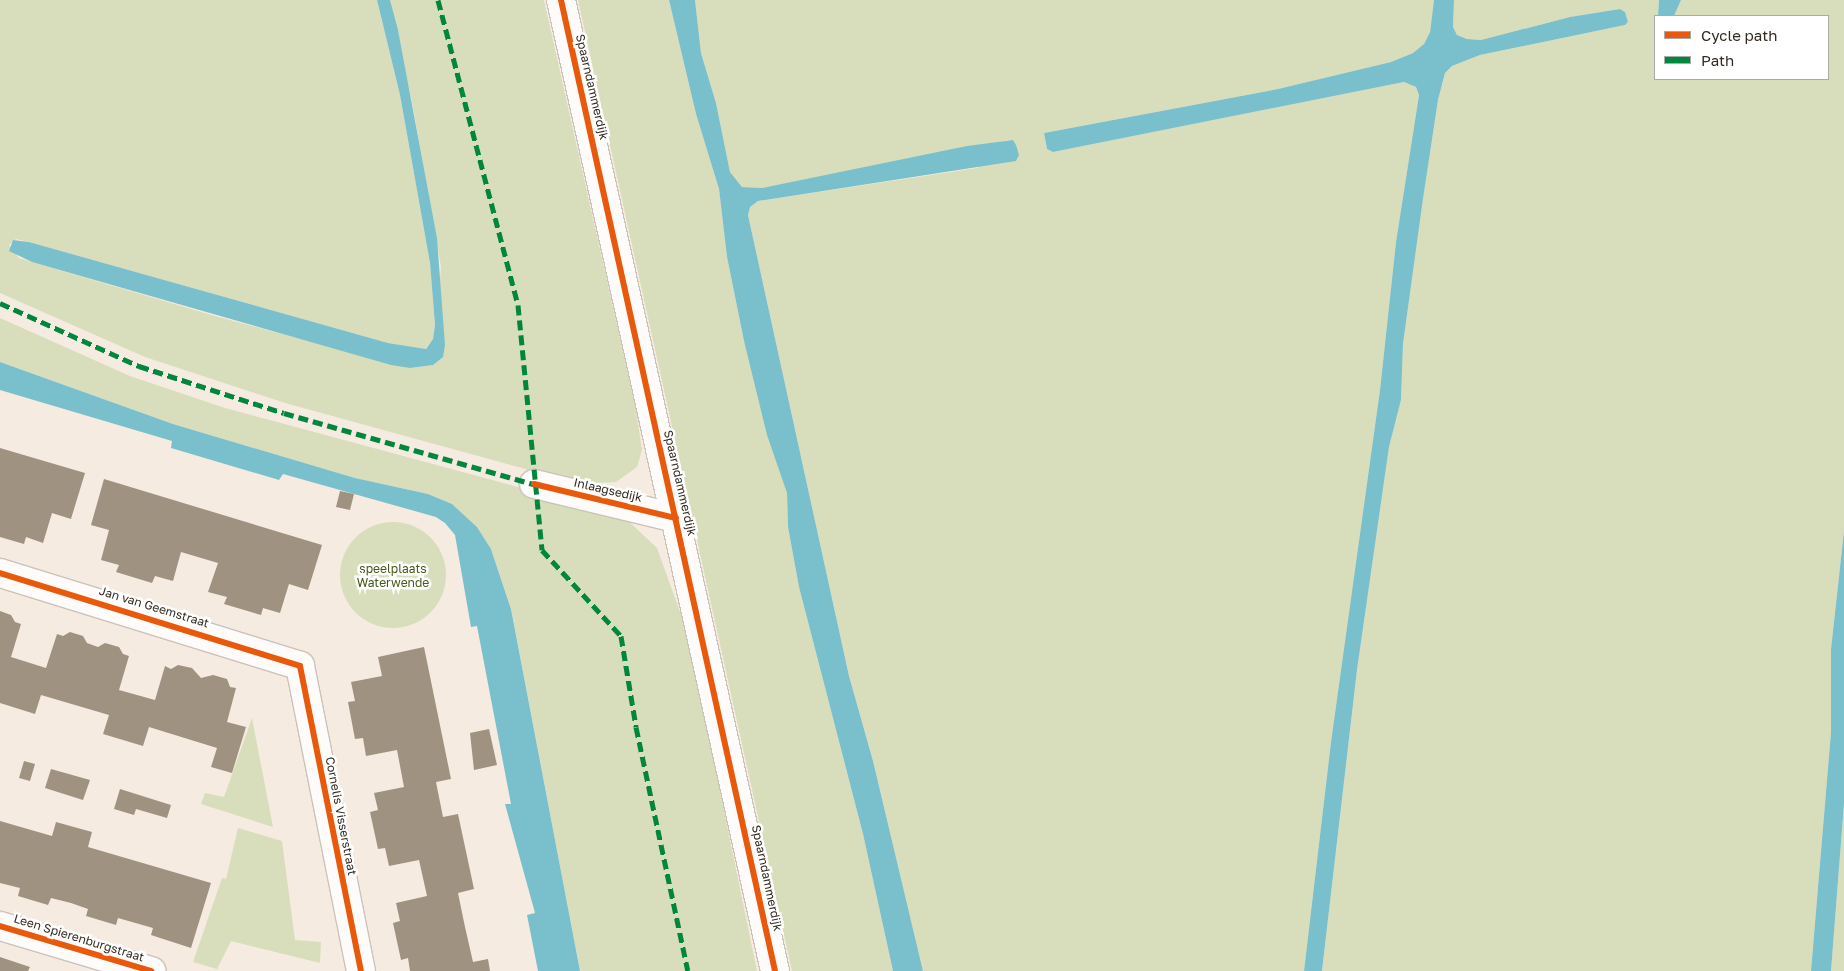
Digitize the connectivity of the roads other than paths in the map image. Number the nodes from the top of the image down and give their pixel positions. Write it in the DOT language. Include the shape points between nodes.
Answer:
graph roads {
  1 [pos="561,0"];
  2 [pos="534,484"];
  3 [pos="676,518"];
  4 [pos="0,573"];
  5 [pos="300,666"];
  6 [pos="0,926"];
  7 [pos="151,971"];
  8 [pos="361,971"];
  9 [pos="775,971"];
  1 -- 3 [label="street, Spaarndammerdijk"];
  2 -- 3 [label="street, Inlaagsedijk"];
  3 -- 9 [label="street, Spaarndammerdijk"];
  4 -- 5 [label="street, Jan van Geemstraat"];
  5 -- 8 [label="street, Cornelis Visserstraat"];
  6 -- 7 [label="street, Leen Spierenburgstraat"];
}
